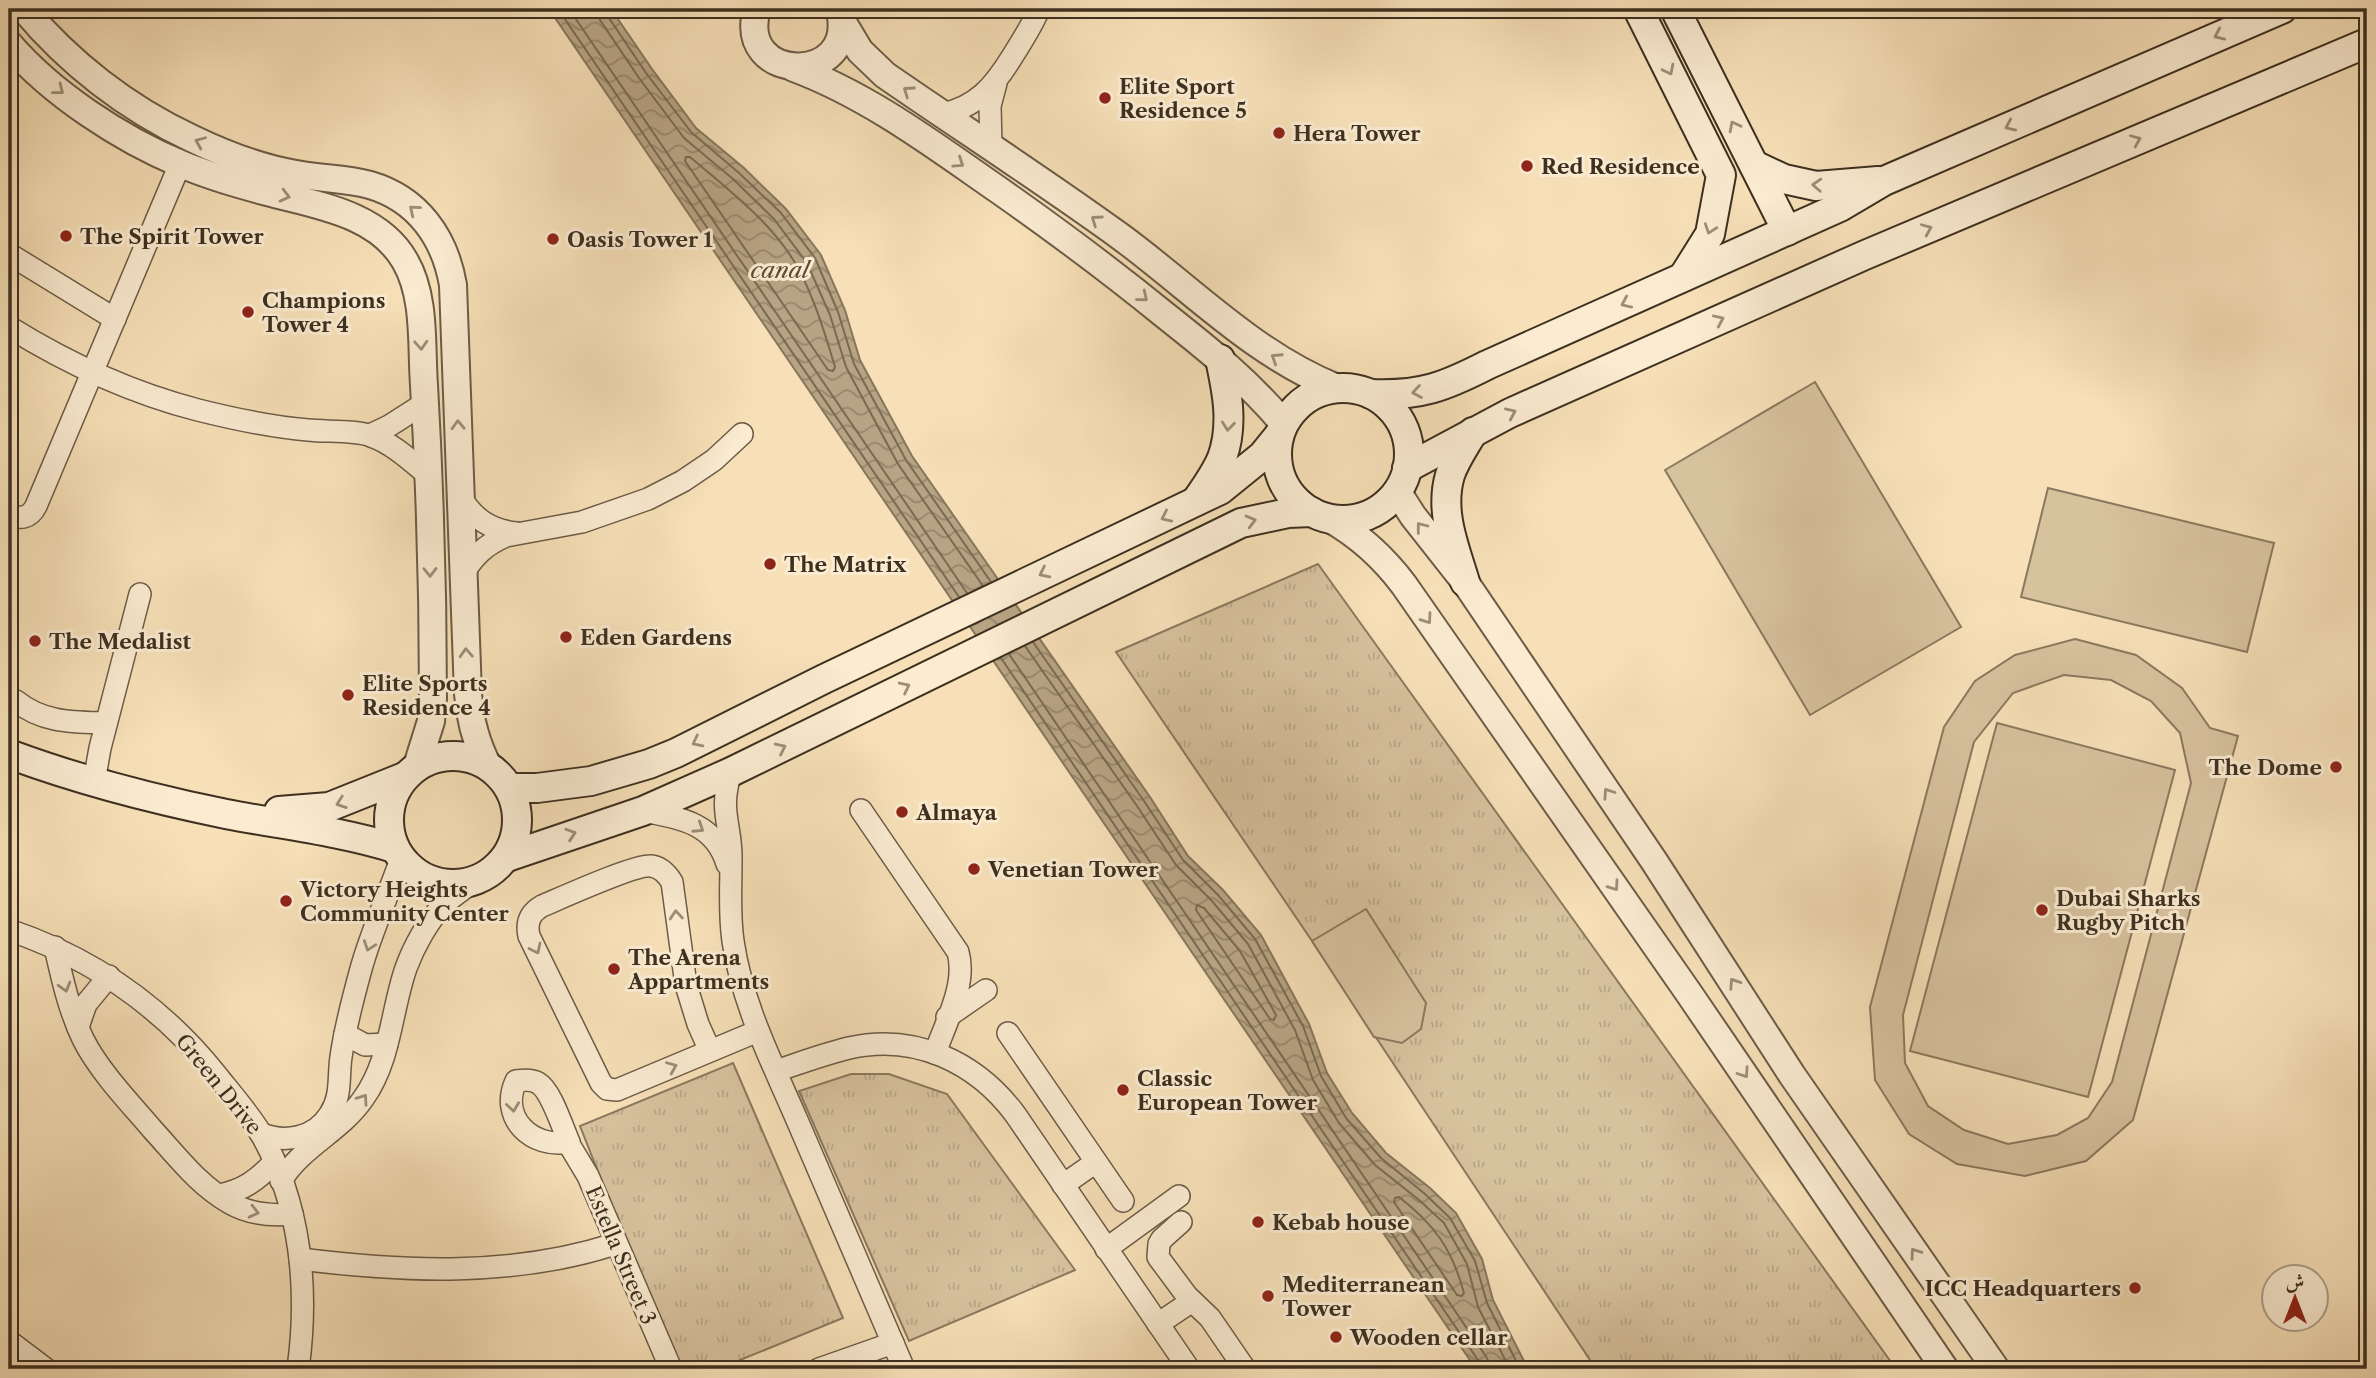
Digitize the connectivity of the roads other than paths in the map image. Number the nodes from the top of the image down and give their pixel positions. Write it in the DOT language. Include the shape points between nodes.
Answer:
graph roads {
  1 [pos="24,9"];
  2 [pos="757,9"];
  3 [pos="1040,9"];
  4 [pos="1638,9"];
  5 [pos="1675,9"];
  6 [pos="2282,9"];
  7 [pos="841,15"];
  8 [pos="2367,43"];
  9 [pos="9,44"];
  10 [pos="794,68"];
  11 [pos="997,81"];
  12 [pos="942,114"];
  13 [pos="991,146"];
  14 [pos="180,164"];
  15 [pos="1754,165"];
  16 [pos="1884,181"];
  17 [pos="1787,231"];
  18 [pos="9,254"];
  19 [pos="1683,277"];
  20 [pos="116,319"];
  21 [pos="9,327"];
  22 [pos="1220,359"];
  23 [pos="94,372"];
  24 [pos="1337,388"];
  25 [pos="1371,394"];
  26 [pos="425,403"];
  27 [pos="1281,430"];
  28 [pos="1473,432"];
  29 [pos="742,434"];
  30 [pos="370,435"];
  31 [pos="428,475"];
  32 [pos="1402,480"];
  33 [pos="460,496"];
  34 [pos="1196,503"];
  35 [pos="9,514"];
  36 [pos="1321,516"];
  37 [pos="518,533"];
  38 [pos="462,577"];
  39 [pos="1465,582"];
  40 [pos="140,594"];
  41 [pos="16,701"];
  42 [pos="106,723"];
  43 [pos="9,754"];
  44 [pos="488,766"];
  45 [pos="411,772"];
  46 [pos="731,772"];
  47 [pos="94,782"];
  48 [pos="510,788"];
  49 [pos="861,810"];
  50 [pos="643,811"];
  51 [pos="228,814"];
  52 [pos="398,853"];
  53 [pos="507,857"];
  54 [pos="729,876"];
  55 [pos="474,881"];
  56 [pos="9,930"];
  57 [pos="55,947"];
  58 [pos="109,976"];
  59 [pos="986,990"];
  60 [pos="947,1017"];
  61 [pos="78,1027"];
  62 [pos="1714,1029"];
  63 [pos="758,1031"];
  64 [pos="1008,1033"];
  65 [pos="345,1034"];
  66 [pos="387,1044"];
  67 [pos="710,1051"];
  68 [pos="935,1052"];
  69 [pos="776,1070"];
  70 [pos="1791,1074"];
  71 [pos="260,1133"];
  72 [pos="569,1142"];
  73 [pos="1096,1162"];
  74 [pos="277,1172"];
  75 [pos="1063,1185"];
  76 [pos="219,1195"];
  77 [pos="1179,1196"];
  78 [pos="1122,1201"];
  79 [pos="292,1214"];
  80 [pos="1181,1222"];
  81 [pos="615,1244"];
  82 [pos="1106,1249"];
  83 [pos="300,1259"];
  84 [pos="1192,1301"];
  85 [pos="1158,1324"];
  86 [pos="9,1341"];
  87 [pos="893,1343"];
  88 [pos="849,1364"];
  89 [pos="46,1369"];
  90 [pos="299,1369"];
  91 [pos="671,1369"];
  92 [pos="819,1369"];
  93 [pos="904,1369"];
  94 [pos="1189,1369"];
  95 [pos="1245,1369"];
  96 [pos="1945,1369"];
  97 [pos="1996,1369"];
  33 -- 1 [label="street, one-way" via="453,285 440,242 424,217 369,185 264,167 190,138 110,90 74,61"];
  2 -- 10 [label="street" via="754,32 760,46 768,57"];
  3 -- 11 [label="street"];
  4 -- 19 [label="main road, one-way" via="1721,175 1710,234"];
  15 -- 5 [label="main road, one-way"];
  6 -- 16 [label="main road, one-way"];
  7 -- 10 [label="street" via="841,36 829,55 809,67"];
  12 -- 7 [label="street, one-way" via="872,63 860,51"];
  28 -- 8 [label="main road, one-way" via="1865,255"];
  9 -- 14 [label="street, one-way" via="83,109"];
  10 -- 22 [label="street, one-way" via="844,89 956,161 1127,284"];
  11 -- 12 [label="street" via="968,107"];
  11 -- 13 [label="street" via="990,106"];
  12 -- 13 [label="street"];
  24 -- 13 [label="street, one-way" via="1258,346 1122,238"];
  14 -- 20 [label="street"];
  14 -- 26 [label="street, one-way" via="347,214 393,245 417,290"];
  16 -- 15 [label="main road, one-way" via="1816,186 1784,179"];
  15 -- 17 [label="main road"];
  16 -- 17 [label="main road"];
  17 -- 19 [label="main road"];
  18 -- 20 [label="street"];
  19 -- 25 [label="main road, one-way" via="1450,384 1411,394"];
  20 -- 23 [label="street"];
  21 -- 23 [label="street"];
  22 -- 27 [label="street" via="1253,389"];
  22 -- 34 [label="main road, one-way" via="1227,388 1228,428 1222,459"];
  23 -- 30 [label="street" via="143,393 223,416"];
  23 -- 35 [label="street" via="34,511 18,518"];
  24 -- 25 [label="main road"];
  24 -- 27 [label="main road" via="1306,399"];
  25 -- 32 [label="main road" via="1398,417 1406,433 1409,450"];
  26 -- 30 [label="street"];
  26 -- 31 [label="street"];
  27 -- 34 [label="main road" via="1262,456"];
  27 -- 36 [label="main road" via="1276,453 1285,487 1297,502"];
  28 -- 32 [label="main road"];
  28 -- 39 [label="main road" via="1450,473 1446,492 1446,511"];
  29 -- 37 [label="street" via="714,460 648,499 582,522"];
  30 -- 31 [label="street"];
  31 -- 45 [label="street, one-way" via="433,698 431,721"];
  32 -- 36 [label="main road" via="1387,503 1360,518"];
  39 -- 32 [label="street, one-way"];
  33 -- 37 [label="street" via="484,523"];
  33 -- 38 [label="street"];
  34 -- 48 [label="main road, one-way" via="676,753 578,783"];
  46 -- 36 [label="main road, one-way" via="1241,523 1287,513"];
  36 -- 62 [label="street, one-way" via="1363,541 1392,569"];
  37 -- 38 [label="street" via="484,547"];
  44 -- 38 [label="street, one-way" via="470,712"];
  70 -- 39 [label="street, one-way"];
  40 -- 42 [label="street"];
  41 -- 42 [label="street" via="53,719"];
  42 -- 47 [label="street"];
  43 -- 47 [label="main road"];
  44 -- 45 [label="main road" via="453,756 434,758"];
  44 -- 48 [label="main road"];
  45 -- 51 [label="main road, one-way" via="329,807"];
  45 -- 52 [label="main road" via="394,793 388,811"];
  46 -- 50 [label="main road"];
  46 -- 54 [label="street" via="724,810"];
  47 -- 51 [label="main road"];
  48 -- 53 [label="main road" via="518,823"];
  49 -- 60 [label="street" via="958,952 961,972"];
  53 -- 50 [label="main road, one-way"];
  50 -- 54 [label="street, one-way" via="695,823 719,845"];
  51 -- 52 [label="main road" via="345,834"];
  52 -- 55 [label="main road" via="426,879 458,885"];
  52 -- 65 [label="street, one-way"];
  53 -- 55 [label="main road"];
  54 -- 63 [label="street" via="734,950"];
  55 -- 66 [label="street" via="445,904 424,931 407,968"];
  56 -- 57 [label="street, Green Drive"];
  57 -- 58 [label="street, Green Drive"];
  57 -- 61 [label="street, one-way"];
  58 -- 61 [label="street" via="86,1004"];
  58 -- 71 [label="street, Green Drive" via="160,1014 192,1047"];
  59 -- 60 [label="street"];
  60 -- 68 [label="street"];
  61 -- 76 [label="street" via="121,1093 194,1175"];
  62 -- 70 [label="street" via="1735,1021 1748,1025"];
  62 -- 96 [label="street, one-way"];
  63 -- 67 [label="street"];
  63 -- 69 [label="street"];
  64 -- 73 [label="street"];
  65 -- 66 [label="street" via="365,1045"];
  65 -- 71 [label="street" via="340,1090 329,1116 304,1135 287,1139"];
  74 -- 66 [label="street, one-way" via="337,1128 363,1099"];
  67 -- 67 [label="street, one-way" via="686,985 672,882 667,874 642,867 542,906 531,915 529,936 604,1087 617,1090"];
  68 -- 69 [label="street" via="870,1045"];
  68 -- 75 [label="street" via="965,1066 1001,1096"];
  69 -- 87 [label="street"];
  97 -- 70 [label="street, one-way"];
  71 -- 74 [label="street, Green Drive"];
  72 -- 81 [label="street, Estella Street 3"];
  73 -- 75 [label="street"];
  73 -- 78 [label="street"];
  74 -- 76 [label="street"];
  74 -- 79 [label="street, Green Drive"];
  75 -- 82 [label="street"];
  76 -- 79 [label="street, one-way" via="254,1212"];
  77 -- 82 [label="street"];
  79 -- 83 [label="street, Green Drive"];
  80 -- 84 [label="street" via="1162,1239 1157,1251"];
  81 -- 83 [label="street" via="568,1257 495,1267 395,1268"];
  81 -- 91 [label="street, Estella Street 3"];
  82 -- 85 [label="street"];
  83 -- 90 [label="street, Green Drive"];
  84 -- 85 [label="street"];
  84 -- 95 [label="street" via="1210,1318"];
  85 -- 94 [label="street"];
  86 -- 89 [label="street"];
  87 -- 88 [label="street"];
  87 -- 93 [label="street"];
  88 -- 92 [label="street"];
}
